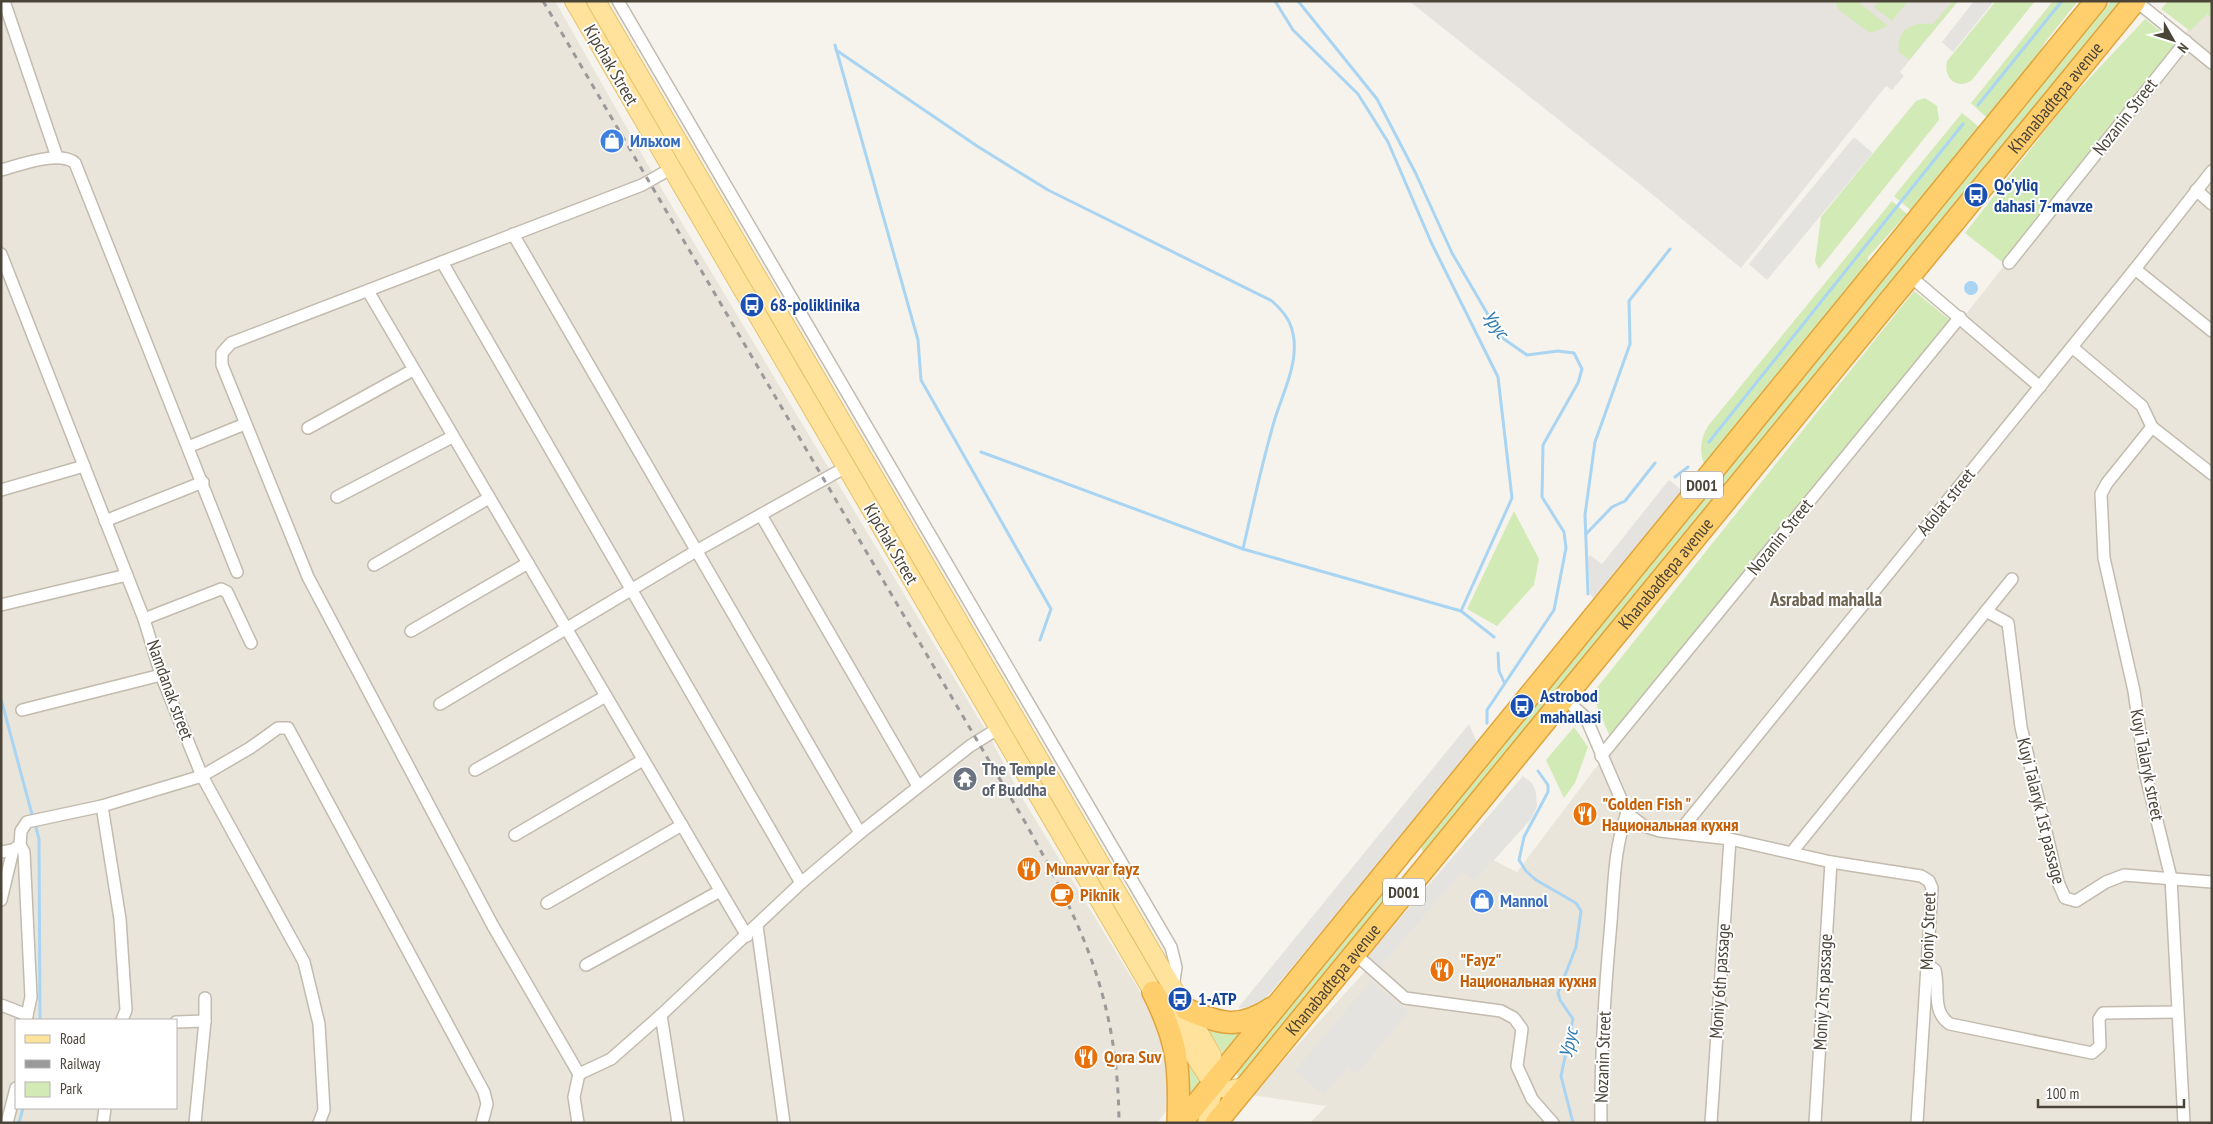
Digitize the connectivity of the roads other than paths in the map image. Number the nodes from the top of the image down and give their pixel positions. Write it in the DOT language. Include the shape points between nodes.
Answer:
graph roads {
  1 [pos="4,1"];
  2 [pos="574,1"];
  3 [pos="596,1"];
  4 [pos="618,1"];
  5 [pos="2096,1"];
  6 [pos="2135,1"];
  7 [pos="2186,41"];
  8 [pos="2212,63"];
  9 [pos="57,157"];
  10 [pos="672,168"];
  11 [pos="1,170"];
  12 [pos="2212,170"];
  13 [pos="2196,190"];
  14 [pos="2212,204"];
  15 [pos="513,234"];
  16 [pos="1,254"];
  17 [pos="442,262"];
  18 [pos="2009,264"];
  19 [pos="2135,269"];
  20 [pos="1910,276"];
  21 [pos="368,291"];
  22 [pos="1960,317"];
  23 [pos="2212,331"];
  24 [pos="2072,347"];
  25 [pos="413,370"];
  26 [pos="2040,387"];
  27 [pos="245,424"];
  28 [pos="2152,427"];
  29 [pos="308,428"];
  30 [pos="452,437"];
  31 [pos="188,447"];
  32 [pos="84,466"];
  33 [pos="846,467"];
  34 [pos="2212,474"];
  35 [pos="202,482"];
  36 [pos="1,490"];
  37 [pos="337,497"];
  38 [pos="489,498"];
  39 [pos="761,515"];
  40 [pos="105,521"];
  41 [pos="696,551"];
  42 [pos="528,563"];
  43 [pos="374,565"];
  44 [pos="237,572"];
  45 [pos="127,575"];
  46 [pos="2012,579"];
  47 [pos="632,590"];
  48 [pos="1,605"];
  49 [pos="1986,611"];
  50 [pos="144,619"];
  51 [pos="566,629"];
  52 [pos="411,631"];
  53 [pos="251,643"];
  54 [pos="161,675"];
  55 [pos="606,696"];
  56 [pos="1564,698"];
  57 [pos="440,704"];
  58 [pos="22,710"];
  59 [pos="999,728"];
  60 [pos="1025,735"];
  61 [pos="1009,745"];
  62 [pos="1601,756"];
  63 [pos="643,760"];
  64 [pos="475,770"];
  65 [pos="202,776"];
  66 [pos="918,786"];
  67 [pos="102,806"];
  68 [pos="1627,813"];
  69 [pos="682,825"];
  70 [pos="1679,832"];
  71 [pos="860,833"];
  72 [pos="515,836"];
  73 [pos="1730,839"];
  74 [pos="1406,847"];
  75 [pos="11,849"];
  76 [pos="1792,852"];
  77 [pos="1831,862"];
  78 [pos="1426,865"];
  79 [pos="2170,878"];
  80 [pos="2212,882"];
  81 [pos="801,883"];
  82 [pos="720,891"];
  83 [pos="1,900"];
  84 [pos="547,902"];
  85 [pos="757,926"];
  86 [pos="747,936"];
  87 [pos="1354,954"];
  88 [pos="1927,964"];
  89 [pos="586,965"];
  90 [pos="1163,990"];
  91 [pos="204,998"];
  92 [pos="1280,1002"];
  93 [pos="1,1005"];
  94 [pos="1186,1010"];
  95 [pos="2177,1012"];
  96 [pos="661,1015"];
  97 [pos="26,1018"];
  98 [pos="124,1019"];
  99 [pos="205,1021"];
  100 [pos="178,1022"];
  101 [pos="579,1074"];
  102 [pos="1213,1084"];
  103 [pos="1244,1087"];
  104 [pos="15,1092"];
  105 [pos="105,1109"];
  106 [pos="1183,1122"];
  107 [pos="7,1123"];
  108 [pos="103,1123"];
  109 [pos="195,1123"];
  110 [pos="319,1123"];
  111 [pos="482,1123"];
  112 [pos="578,1123"];
  113 [pos="678,1123"];
  114 [pos="784,1123"];
  115 [pos="1207,1123"];
  116 [pos="1216,1123"];
  117 [pos="1553,1123"];
  118 [pos="1601,1123"];
  119 [pos="1711,1123"];
  120 [pos="1815,1123"];
  121 [pos="1917,1123"];
  122 [pos="2184,1123"];
  1 -- 9 [label="street"];
  2 -- 10 [label="main road, Kipchak Street"];
  3 -- 60 [label="main road, Kipchak Street"];
  4 -- 90 [label="street" via="1171,947 1175,962"];
  5 -- 74 [label="highway, Khanabadtepa avenue / D001"];
  6 -- 7 [label="street"];
  6 -- 20 [label="highway, Khanabadtepa avenue / D001"];
  7 -- 8 [label="street"];
  7 -- 18 [label="street, Nozanin Street"];
  9 -- 11 [label="street"];
  9 -- 31 [label="street" via="70,159 78,169"];
  10 -- 15 [label="street" via="642,186"];
  10 -- 33 [label="main road, Kipchak Street"];
  12 -- 13 [label="street, Adolat street"];
  13 -- 14 [label="street"];
  13 -- 19 [label="street, Adolat street"];
  15 -- 17 [label="street"];
  15 -- 41 [label="street"];
  16 -- 32 [label="street, Namdanak street"];
  17 -- 21 [label="street"];
  17 -- 47 [label="street"];
  19 -- 23 [label="street"];
  19 -- 24 [label="street, Adolat street"];
  20 -- 22 [label="street"];
  20 -- 56 [label="highway, Khanabadtepa avenue / D001"];
  21 -- 25 [label="street"];
  21 -- 27 [label="street" via="225,347 222,365"];
  22 -- 26 [label="street"];
  22 -- 62 [label="street, Nozanin Street"];
  24 -- 26 [label="street, Adolat street"];
  24 -- 28 [label="street" via="2142,406"];
  25 -- 29 [label="street"];
  25 -- 30 [label="street"];
  26 -- 70 [label="street, Adolat street"];
  27 -- 31 [label="street"];
  27 -- 101 [label="street" via="308,578 493,926"];
  28 -- 34 [label="street"];
  28 -- 79 [label="street, Kuyi Talaryk street" via="2101,494 2104,558 2134,691 2146,776"];
  30 -- 37 [label="street"];
  30 -- 38 [label="street"];
  31 -- 35 [label="street"];
  32 -- 36 [label="street"];
  32 -- 40 [label="street, Namdanak street"];
  33 -- 39 [label="street"];
  33 -- 59 [label="main road, Kipchak Street"];
  35 -- 40 [label="street"];
  35 -- 44 [label="street"];
  38 -- 42 [label="street"];
  38 -- 43 [label="street"];
  39 -- 41 [label="street"];
  39 -- 66 [label="street"];
  40 -- 45 [label="street, Namdanak street"];
  41 -- 47 [label="street"];
  41 -- 71 [label="street"];
  42 -- 51 [label="street"];
  42 -- 52 [label="street"];
  45 -- 48 [label="street"];
  45 -- 50 [label="street, Namdanak street"];
  46 -- 49 [label="street"];
  47 -- 51 [label="street"];
  47 -- 81 [label="street"];
  49 -- 76 [label="street"];
  49 -- 79 [label="street, Kuyi Talaryk 1st passage" via="2008,623 2021,727 2065,898 2076,901 2124,875"];
  50 -- 53 [label="street" via="221,589 227,592"];
  50 -- 54 [label="street, Namdanak street"];
  51 -- 55 [label="street"];
  51 -- 57 [label="street"];
  54 -- 58 [label="street"];
  54 -- 65 [label="street, Namdanak street"];
  55 -- 63 [label="street"];
  55 -- 64 [label="street"];
  56 -- 62 [label="street" via="1586,718"];
  56 -- 78 [label="highway, Khanabadtepa avenue / D001"];
  59 -- 61 [label="main road, Kipchak Street"];
  59 -- 66 [label="street"];
  60 -- 61 [label="main road"];
  60 -- 90 [label="main road, Kipchak Street"];
  61 -- 90 [label="main road, Kipchak Street"];
  62 -- 68 [label="street"];
  63 -- 69 [label="street"];
  63 -- 72 [label="street"];
  65 -- 67 [label="street"];
  65 -- 110 [label="street, Namdanak street" via="304,962 319,1024 324,1110"];
  65 -- 111 [label="street" via="278,728 283,726 291,731 484,1092 487,1104"];
  66 -- 71 [label="street"];
  67 -- 75 [label="street" via="33,821 23,826"];
  67 -- 98 [label="street" via="120,918"];
  68 -- 70 [label="street, Moniy Street" via="1651,829"];
  68 -- 118 [label="street, Nozanin Street" via="1618,837"];
  69 -- 82 [label="street"];
  69 -- 84 [label="street"];
  70 -- 73 [label="street, Moniy Street"];
  71 -- 81 [label="street"];
  73 -- 76 [label="street, Moniy Street"];
  73 -- 119 [label="street, Moniy 6th passage"];
  74 -- 78 [label="highway" via="1411,863"];
  74 -- 92 [label="highway, Khanabadtepa avenue / D001"];
  75 -- 83 [label="street"];
  75 -- 97 [label="street" via="24,852 31,997"];
  76 -- 77 [label="street, Moniy Street"];
  77 -- 88 [label="street, Moniy Street" via="1921,876 1929,881 1932,888"];
  77 -- 120 [label="street, Moniy 2ns passage"];
  78 -- 87 [label="highway, Khanabadtepa avenue / D001"];
  79 -- 80 [label="street, Kuyi Talaryk 1st passage"];
  79 -- 95 [label="street, Kuyi Talaryk street"];
  81 -- 85 [label="street"];
  82 -- 86 [label="street"];
  82 -- 89 [label="street"];
  85 -- 86 [label="street"];
  85 -- 114 [label="street"];
  86 -- 96 [label="street"];
  87 -- 103 [label="highway, Khanabadtepa avenue / D001"];
  87 -- 117 [label="street" via="1405,998 1502,1011 1514,1018 1522,1029 1517,1066 1532,1099"];
  88 -- 95 [label="street" via="1935,970 1939,1010 1950,1024 2092,1052 2100,1046 2099,1019 2102,1013"];
  88 -- 121 [label="street, Moniy Street"];
  90 -- 94 [label="main road, Kipchak Street"];
  90 -- 102 [label="main road, Kipchak Street"];
  90 -- 106 [label="highway" via="1176,1052"];
  91 -- 99 [label="street"];
  92 -- 94 [label="highway" via="1259,1016 1237,1023 1215,1022"];
  92 -- 102 [label="highway, Khanabadtepa avenue / D001"];
  93 -- 97 [label="street"];
  94 -- 102 [label="main road, Kipchak Street" via="1212,1055 1215,1069"];
  95 -- 122 [label="street, Kuyi Talaryk street"];
  96 -- 101 [label="street" via="611,1059"];
  96 -- 113 [label="street"];
  99 -- 100 [label="street"];
  99 -- 109 [label="street"];
  101 -- 112 [label="street" via="574,1097"];
  102 -- 103 [label="main road" via="1228,1090"];
  102 -- 106 [label="highway, Khanabadtepa avenue / D001"];
  102 -- 115 [label="main road, Kipchak Street"];
  103 -- 116 [label="highway, Khanabadtepa avenue / D001"];
  104 -- 107 [label="street"];
  105 -- 108 [label="street"];
}
